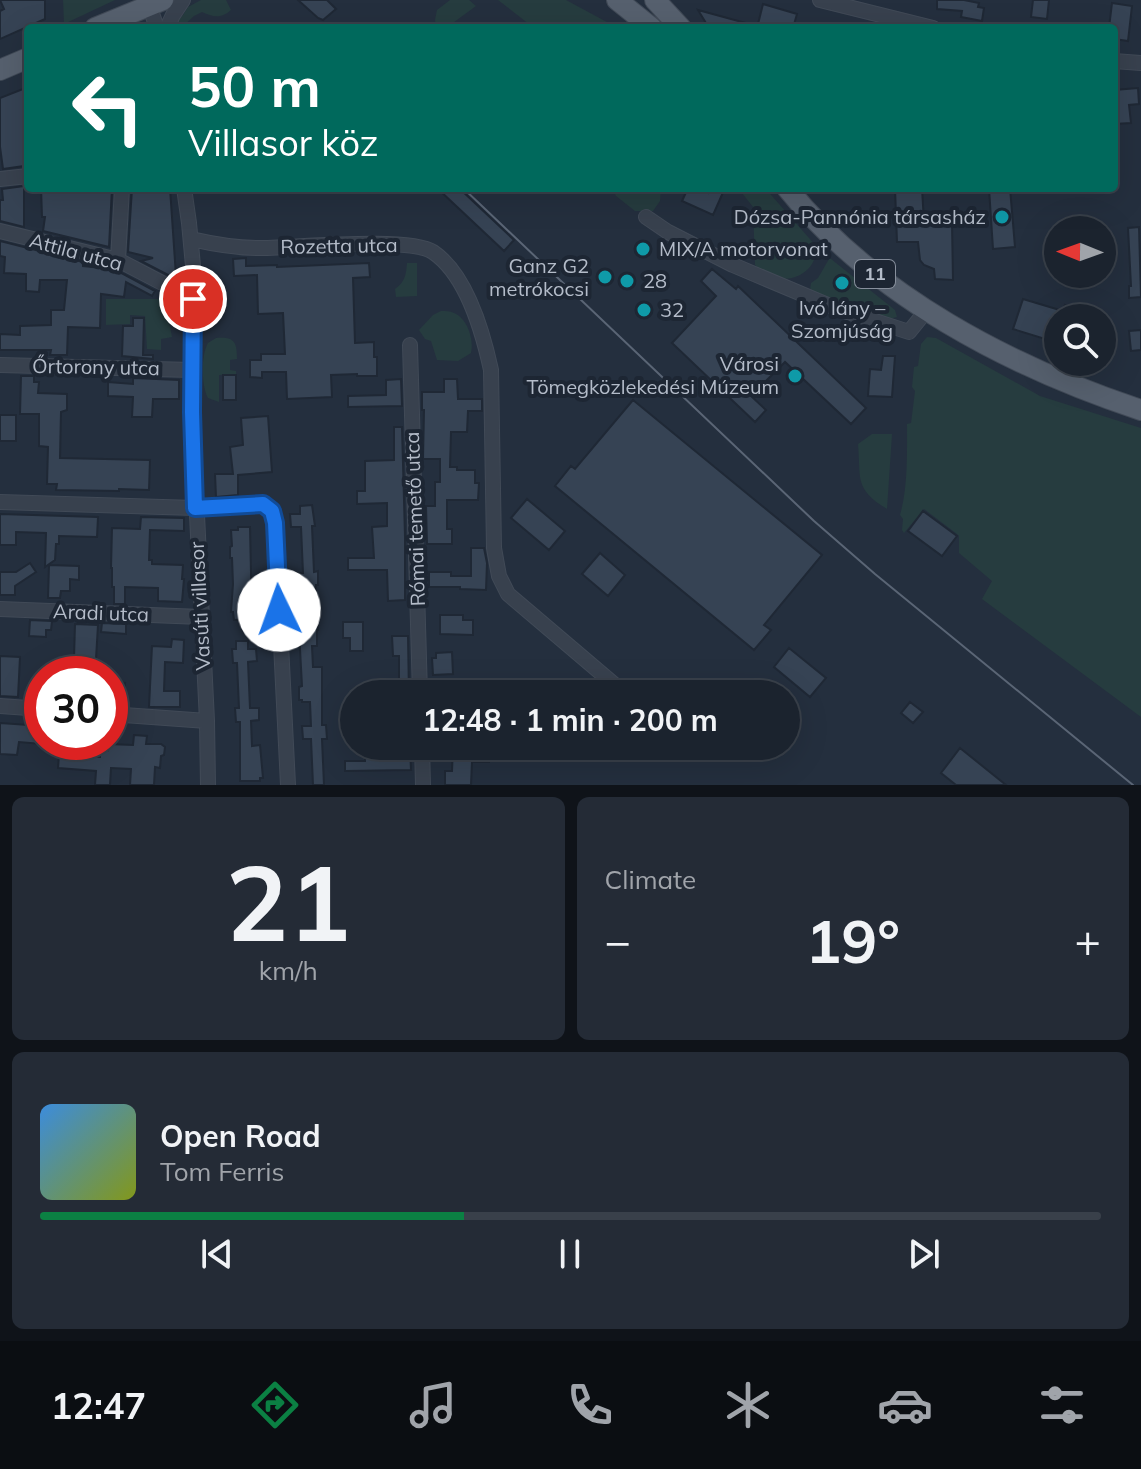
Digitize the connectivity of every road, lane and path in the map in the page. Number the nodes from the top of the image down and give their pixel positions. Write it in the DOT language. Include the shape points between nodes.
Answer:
graph roads {
  1 [pos="183,0"];
  2 [pos="617,0"];
  3 [pos="655,0"];
  4 [pos="820,0"];
  5 [pos="156,3"];
  6 [pos="105,24"];
  7 [pos="157,24"];
  8 [pos="169,24"];
  9 [pos="647,24"];
  10 [pos="677,24"];
  11 [pos="917,24"];
  12 [pos="24,60"];
  13 [pos="1118,61"];
  14 [pos="1141,63"];
  15 [pos="0,70"];
  16 [pos="24,176"];
  17 [pos="0,179"];
  18 [pos="122,192"];
  19 [pos="185,192"];
  20 [pos="791,192"];
  21 [pos="646,217"];
  22 [pos="0,231"];
  23 [pos="191,239"];
  24 [pos="118,260"];
  25 [pos="193,299"];
  26 [pos="926,311"];
  27 [pos="410,345"];
  28 [pos="0,365"];
  29 [pos="192,370"];
  30 [pos="1141,410"];
  31 [pos="0,502"];
  32 [pos="195,508"];
  33 [pos="0,609"];
  34 [pos="201,617"];
  35 [pos="420,680"];
  36 [pos="609,680"];
  37 [pos="0,706"];
  38 [pos="24,708"];
  39 [pos="128,715"];
  40 [pos="207,721"];
  41 [pos="422,760"];
  42 [pos="208,785"];
  43 [pos="288,785"];
  44 [pos="423,785"];
  1 -- 8 [label="street"];
  2 -- 9 [label="main road"];
  3 -- 10 [label="main road"];
  4 -- 11 [label="street"];
  5 -- 6 [label="main road"];
  5 -- 7 [label="street"];
  12 -- 15 [label="main road"];
  13 -- 14 [label="street"];
  16 -- 17 [label="street"];
  18 -- 24 [label="street"];
  19 -- 23 [label="street, Vasúti villasor"];
  20 -- 26 [label="main road, 11" via="827,233"];
  21 -- 26 [label="street" via="733,265 835,308 909,332"];
  22 -- 24 [label="street, Attila utca"];
  23 -- 25 [label="street, Vasúti villasor"];
  23 -- 36 [label="street, Rozetta utca" via="255,248 412,245 432,252 448,267 474,311 491,370 499,576 508,594"];
  24 -- 25 [label="street, Attila utca"];
  25 -- 29 [label="street, Vasúti villasor"];
  26 -- 30 [label="main road, 11" via="1041,373"];
  27 -- 35 [label="street, Római temető utca"];
  28 -- 29 [label="street, Őrtorony utca"];
  29 -- 32 [label="street, Vasúti villasor"];
  31 -- 32 [label="street"];
  32 -- 34 [label="street, Vasúti villasor"];
  32 -- 43 [label="street" via="263,504 272,511"];
  33 -- 34 [label="street, Aradi utca"];
  34 -- 40 [label="street, Vasúti villasor"];
  37 -- 38 [label="street"];
  39 -- 40 [label="street"];
  40 -- 42 [label="street, Vasúti villasor"];
  41 -- 44 [label="street"];
}
